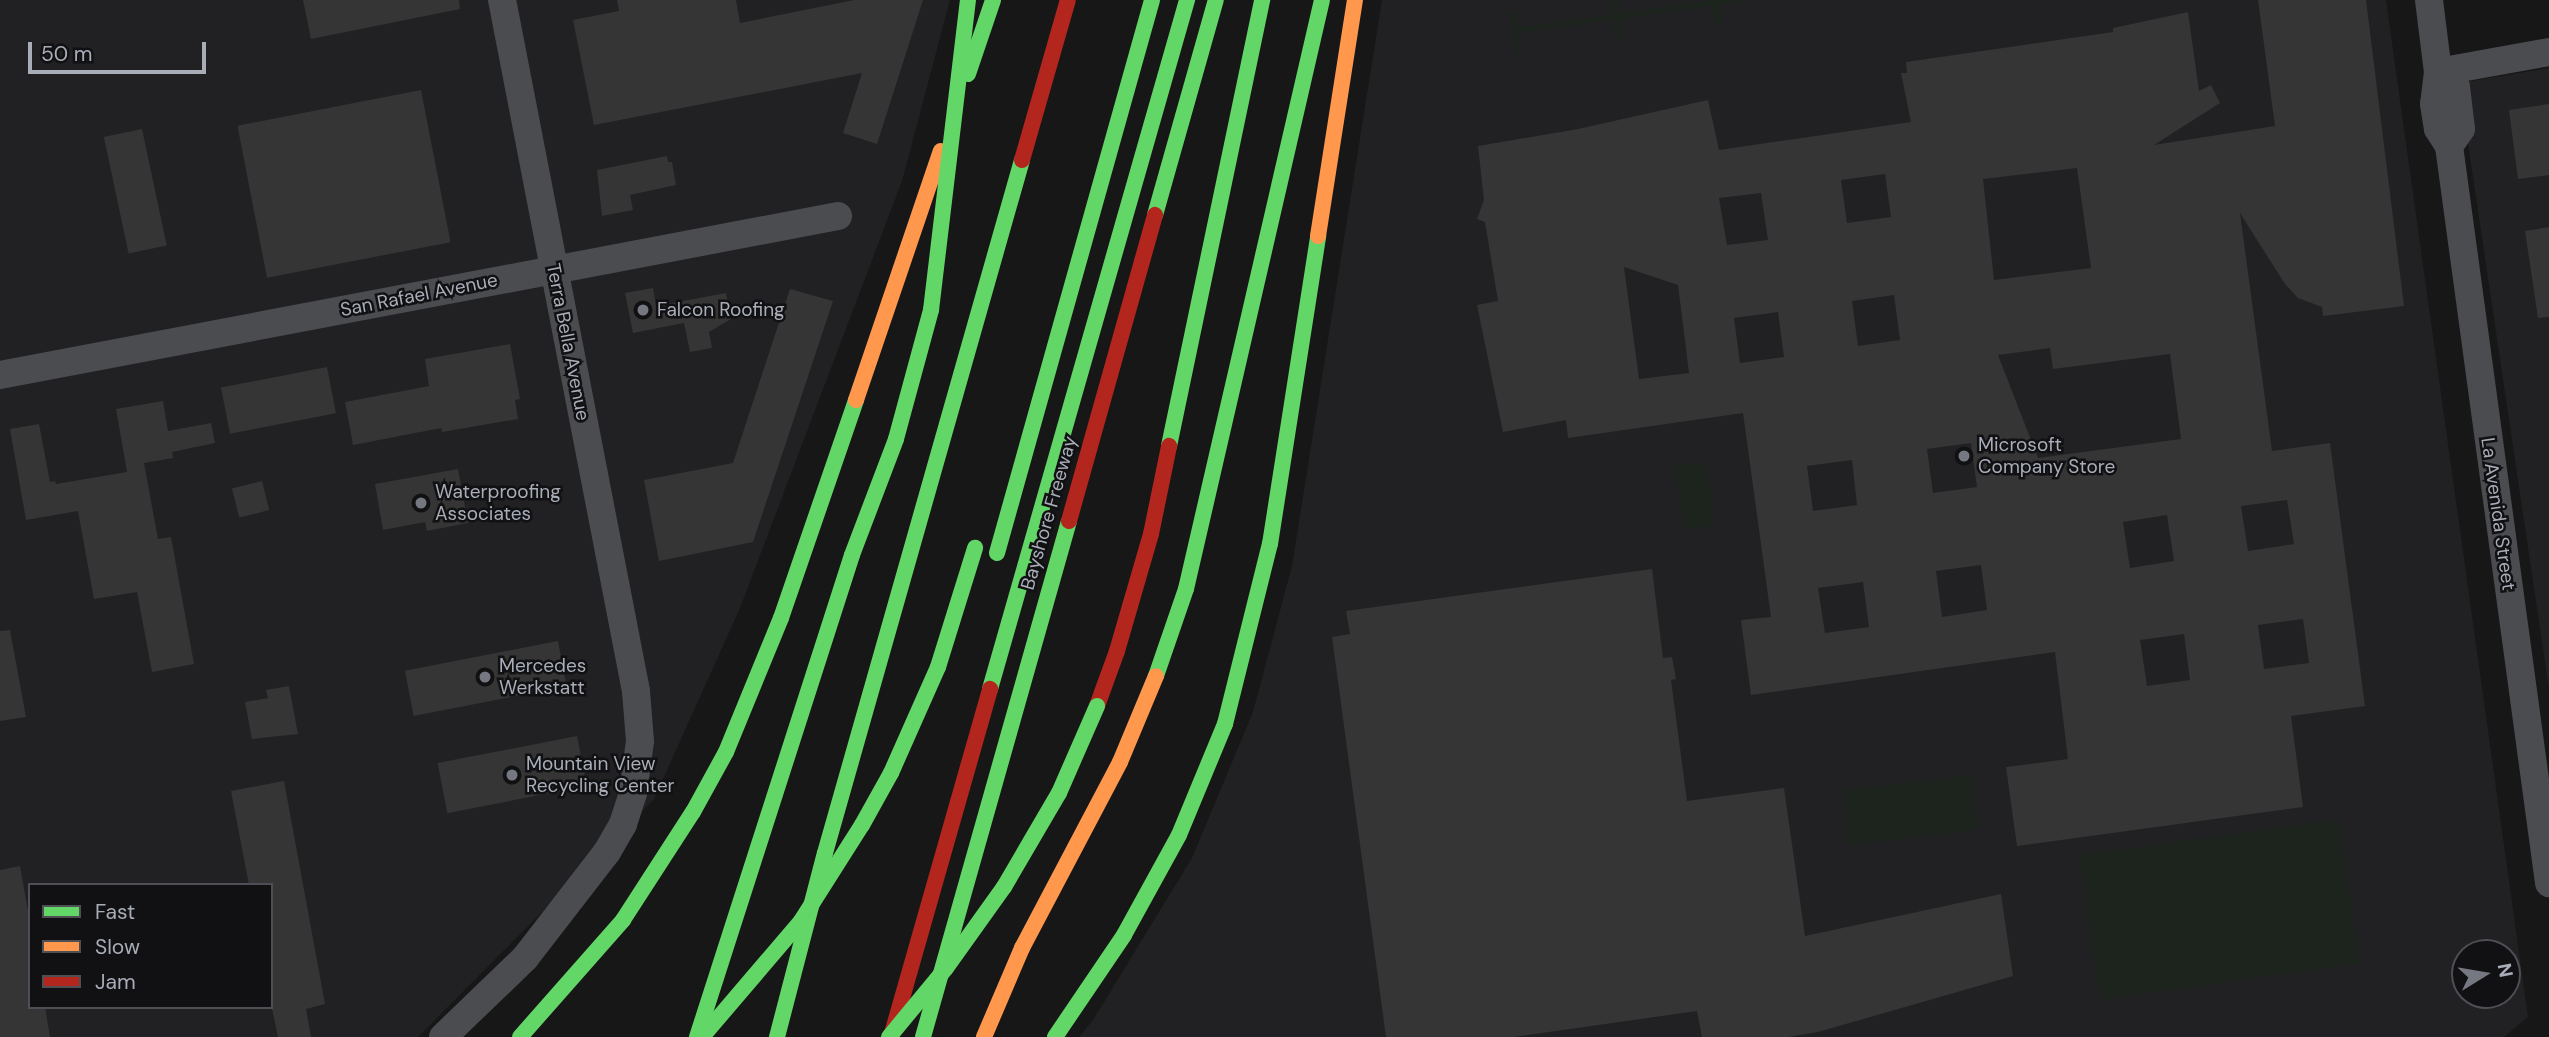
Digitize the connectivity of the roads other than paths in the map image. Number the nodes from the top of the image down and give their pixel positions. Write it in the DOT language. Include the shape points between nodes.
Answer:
graph roads {
  1 [pos="502,0"];
  2 [pos="968,0"];
  3 [pos="993,0"];
  4 [pos="1068,0"];
  5 [pos="1152,0"];
  6 [pos="1187,0"];
  7 [pos="1216,0"];
  8 [pos="1262,0"];
  9 [pos="1322,0"];
  10 [pos="1355,0"];
  11 [pos="2430,0"];
  12 [pos="2549,52"];
  13 [pos="2438,72"];
  14 [pos="838,216"];
  15 [pos="554,270"];
  16 [pos="0,375"];
  17 [pos="977,541"];
  18 [pos="995,560"];
  19 [pos="2549,883"];
  20 [pos="820,934"];
  21 [pos="770,998"];
  22 [pos="443,1037"];
  23 [pos="520,1037"];
  24 [pos="697,1037"];
  25 [pos="702,1037"];
  26 [pos="777,1037"];
  27 [pos="890,1037"];
  28 [pos="923,1037"];
  29 [pos="984,1037"];
  30 [pos="1055,1037"];
  1 -- 15 [label="street, Terra Bella Avenue"];
  2 -- 24 [label="highway, bridge" via="931,310 921,354"];
  3 -- 23 [label="highway" via="781,618 726,752 693,812 622,920"];
  4 -- 26 [label="highway"];
  5 -- 18 [label="highway"];
  6 -- 27 [label="highway"];
  7 -- 28 [label="highway, Bayshore Freeway"];
  8 -- 27 [label="highway, bridge" via="1151,534 1097,706 1059,793 1004,887"];
  9 -- 29 [label="highway" via="1186,589 1145,707 1022,948"];
  10 -- 30 [label="highway" via="1258,607 1225,724 1179,835 1124,935"];
  11 -- 13 [label="street, La Avenida Street"];
  12 -- 13 [label="street"];
  13 -- 19 [label="street, La Avenida Street" via="2434,104 2438,129 2449,146"];
  14 -- 15 [label="street, San Rafael Avenue"];
  15 -- 16 [label="street, San Rafael Avenue"];
  15 -- 22 [label="street, Terra Bella Avenue" via="635,684 638,768 623,824 607,852 524,958"];
  17 -- 25 [label="highway, bridge" via="938,667 874,804 801,921"];
  20 -- 21 [label="highway"];
}
